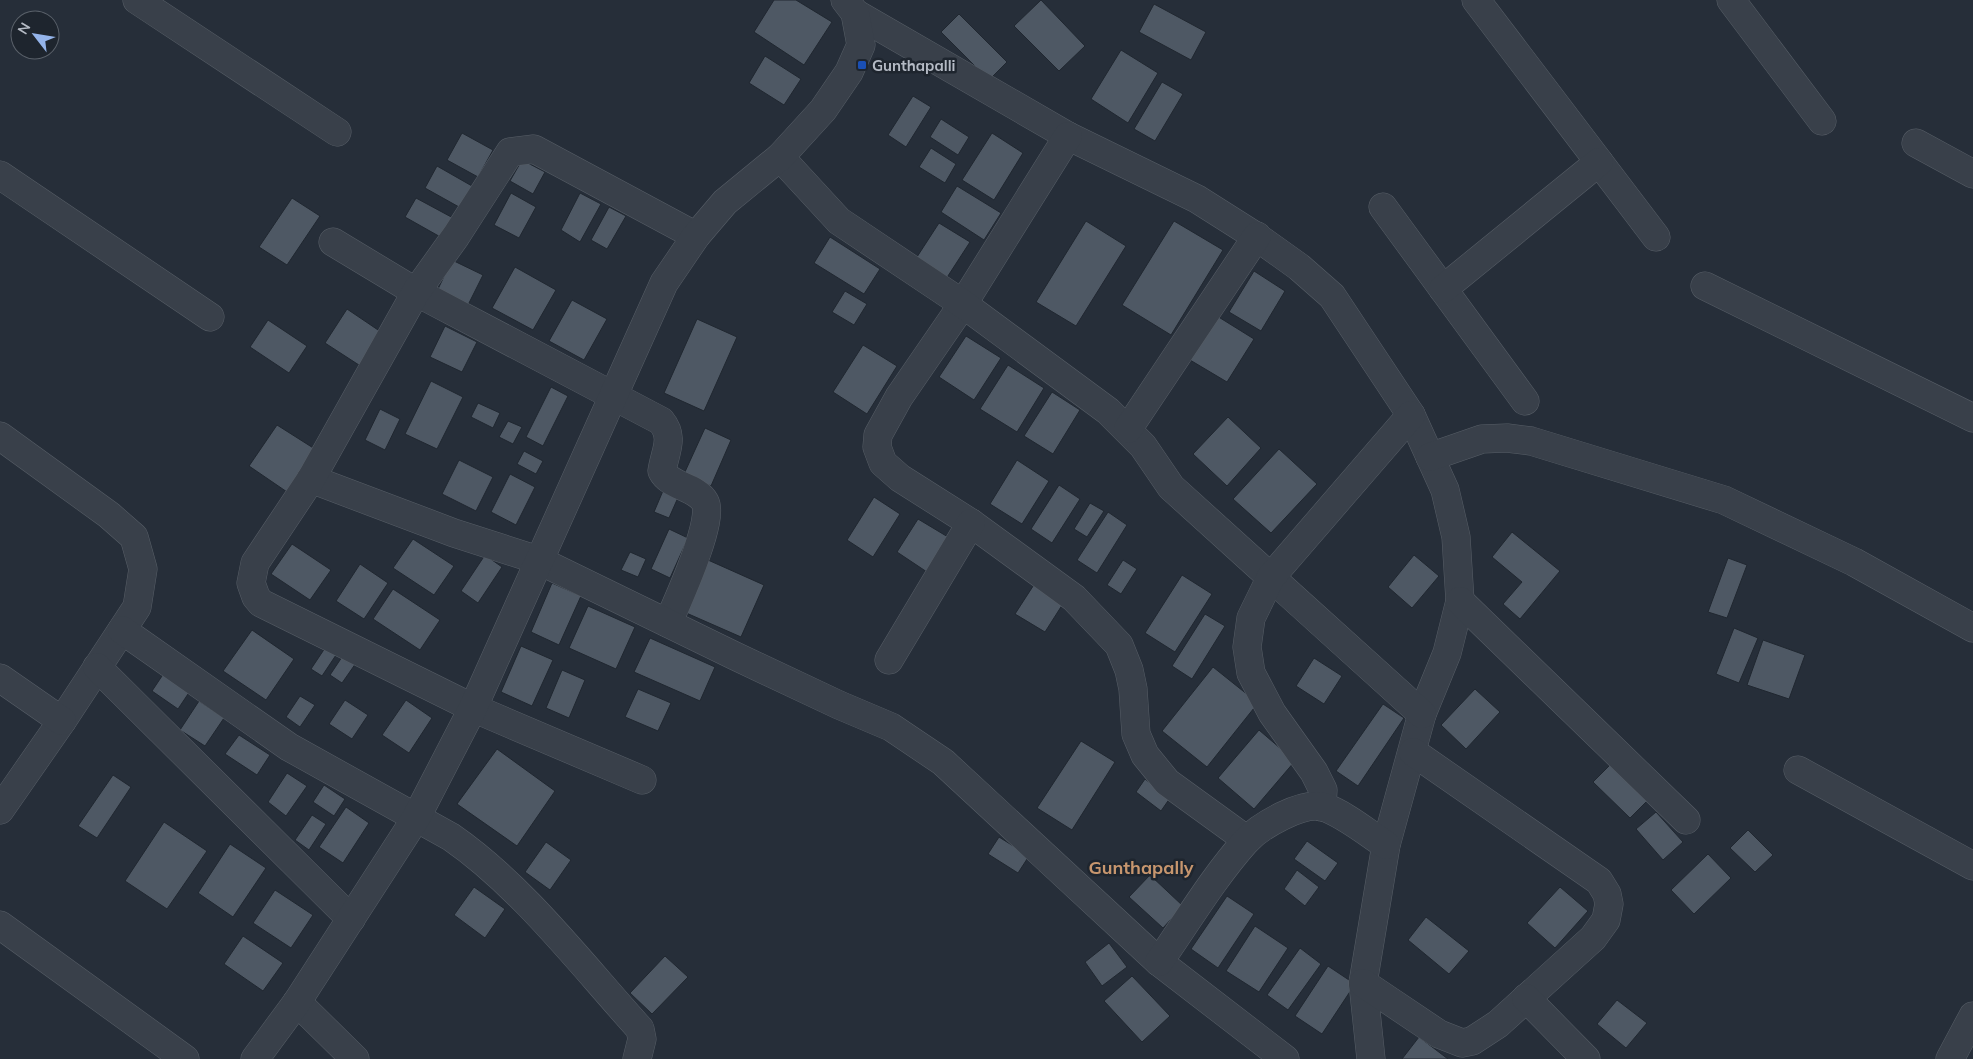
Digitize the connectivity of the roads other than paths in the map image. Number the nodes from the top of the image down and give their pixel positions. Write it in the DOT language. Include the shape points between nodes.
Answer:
graph roads {
  1 [pos="137,0"];
  2 [pos="1476,0"];
  3 [pos="1731,0"];
  4 [pos="850,7"];
  5 [pos="1822,121"];
  6 [pos="337,132"];
  7 [pos="1068,136"];
  8 [pos="1916,143"];
  9 [pos="777,158"];
  10 [pos="1599,162"];
  11 [pos="1973,174"];
  12 [pos="0,175"];
  13 [pos="1383,207"];
  14 [pos="696,236"];
  15 [pos="1257,236"];
  16 [pos="1656,237"];
  17 [pos="333,242"];
  18 [pos="1705,286"];
  19 [pos="1443,289"];
  20 [pos="416,292"];
  21 [pos="963,304"];
  22 [pos="210,317"];
  23 [pos="614,397"];
  24 [pos="1525,401"];
  25 [pos="1411,415"];
  26 [pos="1973,418"];
  27 [pos="1128,429"];
  28 [pos="0,436"];
  29 [pos="1430,457"];
  30 [pos="311,479"];
  31 [pos="971,523"];
  32 [pos="538,560"];
  33 [pos="1271,577"];
  34 [pos="1460,601"];
  35 [pos="668,623"];
  36 [pos="1973,628"];
  37 [pos="122,630"];
  38 [pos="889,660"];
  39 [pos="98,667"];
  40 [pos="0,678"];
  41 [pos="473,708"];
  42 [pos="1422,714"];
  43 [pos="62,721"];
  44 [pos="1413,752"];
  45 [pos="1798,770"];
  46 [pos="642,780"];
  47 [pos="1322,807"];
  48 [pos="0,810"];
  49 [pos="416,818"];
  50 [pos="1686,820"];
  51 [pos="1248,840"];
  52 [pos="1386,845"];
  53 [pos="1973,866"];
  54 [pos="351,919"];
  55 [pos="0,925"];
  56 [pos="1159,962"];
  57 [pos="1363,983"];
  58 [pos="1526,998"];
  59 [pos="297,1002"];
  60 [pos="1973,1016"];
  61 [pos="185,1059"];
  62 [pos="255,1059"];
  63 [pos="356,1059"];
  64 [pos="637,1059"];
  65 [pos="1285,1059"];
  66 [pos="1370,1059"];
  67 [pos="1586,1059"];
  68 [pos="1950,1059"];
  1 -- 6 [label="street"];
  2 -- 10 [label="street"];
  3 -- 5 [label="street"];
  4 -- 7 [label="street"];
  4 -- 9 [label="street" via="861,45 849,72 823,110"];
  7 -- 15 [label="street" via="1197,199"];
  7 -- 21 [label="street"];
  8 -- 11 [label="street"];
  9 -- 14 [label="street" via="725,202"];
  9 -- 21 [label="street" via="839,222"];
  10 -- 16 [label="street"];
  10 -- 19 [label="street"];
  12 -- 22 [label="street"];
  13 -- 19 [label="street"];
  14 -- 20 [label="street" via="534,148 522,148 510,152 501,164"];
  14 -- 23 [label="street" via="664,282"];
  15 -- 25 [label="street" via="1332,296"];
  15 -- 27 [label="street"];
  17 -- 20 [label="street"];
  18 -- 26 [label="street"];
  19 -- 24 [label="street"];
  20 -- 23 [label="street"];
  20 -- 30 [label="street"];
  21 -- 27 [label="street"];
  21 -- 31 [label="street" via="899,397 878,435 877,448 883,463 900,478"];
  23 -- 32 [label="street"];
  23 -- 35 [label="street" via="661,421 668,430 669,439 662,471 665,477 704,501 708,512 698,548"];
  25 -- 29 [label="street"];
  25 -- 33 [label="street"];
  27 -- 33 [label="street" via="1171,487"];
  28 -- 37 [label="street" via="110,515 134,538 143,569 138,607"];
  29 -- 34 [label="street" via="1445,490 1456,537"];
  29 -- 36 [label="street" via="1482,440 1507,438 1531,441 1715,497 1854,562"];
  30 -- 32 [label="street" via="454,533"];
  30 -- 41 [label="street" via="255,563 251,583 256,597 261,603"];
  31 -- 38 [label="street"];
  31 -- 51 [label="street" via="1074,598 1119,645 1129,670 1136,734 1145,755 1167,782"];
  32 -- 35 [label="street"];
  32 -- 41 [label="street"];
  33 -- 42 [label="street"];
  33 -- 47 [label="street" via="1251,618 1247,647 1251,674 1272,713 1314,772 1323,790"];
  34 -- 42 [label="street" via="1448,653"];
  34 -- 50 [label="street"];
  35 -- 56 [label="street" via="891,727 944,762"];
  37 -- 39 [label="street"];
  37 -- 49 [label="street" via="289,747"];
  39 -- 43 [label="street"];
  39 -- 54 [label="street"];
  40 -- 43 [label="street"];
  41 -- 46 [label="street"];
  41 -- 49 [label="street"];
  42 -- 44 [label="street"];
  43 -- 48 [label="street"];
  44 -- 52 [label="street"];
  44 -- 58 [label="street" via="1598,880 1607,894 1606,920 1593,938"];
  45 -- 53 [label="street"];
  47 -- 51 [label="street" via="1299,808"];
  47 -- 52 [label="street" via="1347,818"];
  49 -- 54 [label="street"];
  49 -- 64 [label="street" via="474,853 532,909 640,1029 642,1039"];
  51 -- 56 [label="street" via="1222,871"];
  52 -- 57 [label="street"];
  54 -- 59 [label="street"];
  55 -- 61 [label="street"];
  56 -- 65 [label="street"];
  57 -- 58 [label="street" via="1439,1034 1462,1044 1498,1024"];
  57 -- 66 [label="street"];
  58 -- 67 [label="street"];
  59 -- 62 [label="street"];
  59 -- 63 [label="street"];
  60 -- 68 [label="street"];
}
